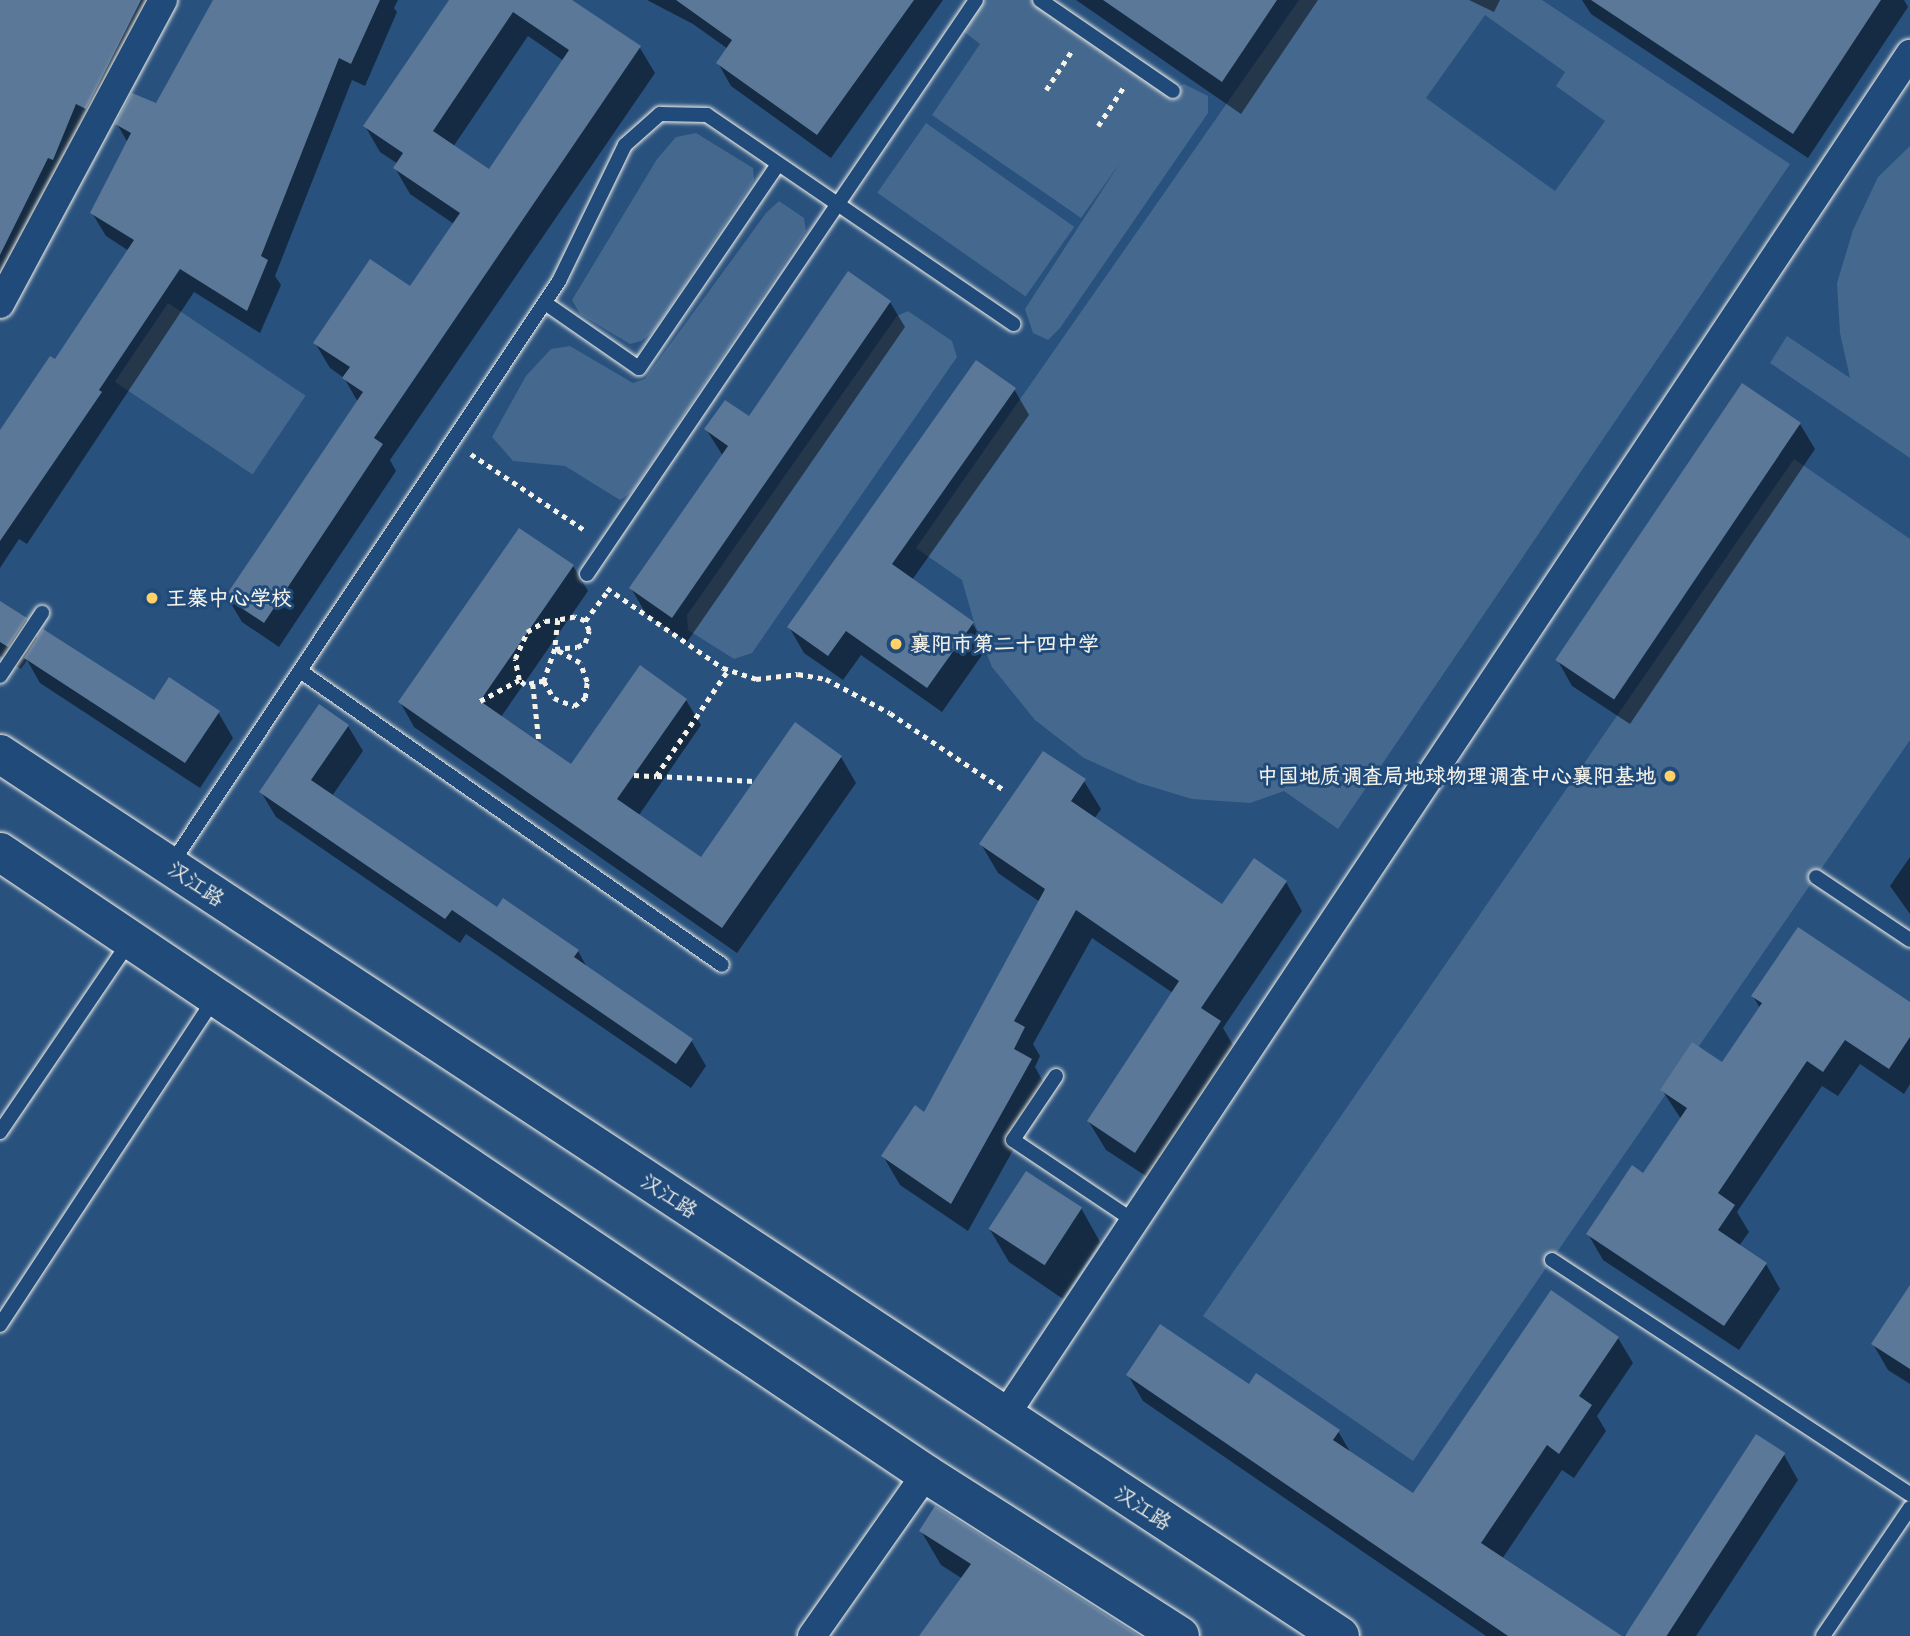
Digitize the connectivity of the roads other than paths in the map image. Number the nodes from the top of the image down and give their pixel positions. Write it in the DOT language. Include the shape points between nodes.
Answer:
graph roads {
  1 [pos="163,0"];
  2 [pos="976,0"];
  3 [pos="1040,0"];
  4 [pos="1910,54"];
  5 [pos="1172,91"];
  6 [pos="778,164"];
  7 [pos="836,204"];
  8 [pos="545,303"];
  9 [pos="0,304"];
  10 [pos="1013,324"];
  11 [pos="587,574"];
  12 [pos="42,614"];
  13 [pos="300,671"];
  14 [pos="0,676"];
  15 [pos="0,754"];
  16 [pos="0,852"];
  17 [pos="170,866"];
  18 [pos="1816,877"];
  19 [pos="131,940"];
  20 [pos="1910,940"];
  21 [pos="722,964"];
  22 [pos="216,997"];
  23 [pos="1056,1076"];
  24 [pos="0,1132"];
  25 [pos="1134,1222"];
  26 [pos="1552,1260"];
  27 [pos="0,1325"];
  28 [pos="1004,1417"];
  29 [pos="926,1474"];
  30 [pos="1910,1494"];
  31 [pos="1910,1508"];
  32 [pos="812,1636"];
  33 [pos="1180,1636"];
  34 [pos="1340,1636"];
  35 [pos="1823,1636"];
  1 -- 9 [label="street"];
  2 -- 7 [label="lane"];
  3 -- 5 [label="lane"];
  4 -- 25 [label="street"];
  6 -- 7 [label="lane"];
  6 -- 8 [label="lane" via="707,116 660,114 625,145"];
  6 -- 8 [label="lane" via="639,368"];
  7 -- 10 [label="lane"];
  7 -- 11 [label="lane"];
  8 -- 13 [label="lane"];
  12 -- 14 [label="lane"];
  13 -- 17 [label="lane"];
  13 -- 21 [label="lane"];
  15 -- 17 [label="main road, 汉江路"];
  16 -- 19 [label="main road"];
  17 -- 28 [label="main road, 汉江路"];
  18 -- 20 [label="lane"];
  19 -- 22 [label="main road"];
  19 -- 24 [label="lane"];
  22 -- 27 [label="lane"];
  22 -- 29 [label="main road"];
  23 -- 25 [label="lane" via="1013,1139"];
  25 -- 28 [label="street"];
  26 -- 30 [label="lane"];
  28 -- 34 [label="main road, 汉江路"];
  29 -- 32 [label="street"];
  29 -- 33 [label="main road"];
  31 -- 35 [label="lane"];
}
